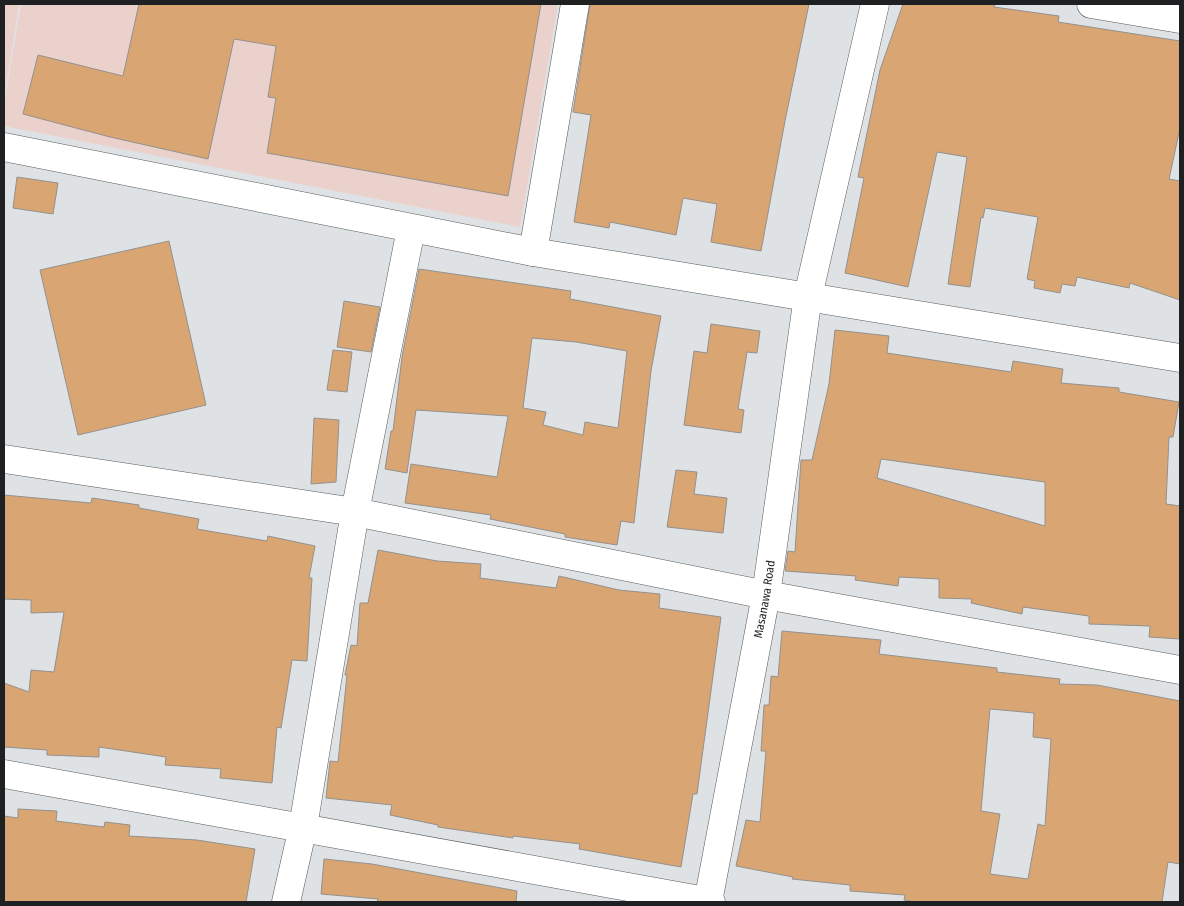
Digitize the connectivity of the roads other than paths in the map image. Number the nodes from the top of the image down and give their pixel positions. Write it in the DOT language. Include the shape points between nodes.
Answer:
graph roads {
  1 [pos="575,4"];
  2 [pos="875,4"];
  3 [pos="1090,4"];
  4 [pos="1180,20"];
  5 [pos="4,147"];
  6 [pos="411,229"];
  7 [pos="533,252"];
  8 [pos="808,296"];
  9 [pos="1180,358"];
  10 [pos="4,459"];
  11 [pos="355,512"];
  12 [pos="766,595"];
  13 [pos="1180,670"];
  14 [pos="4,774"];
  15 [pos="303,827"];
  16 [pos="286,902"];
  17 [pos="709,902"];
  1 -- 7 [label="street"];
  2 -- 8 [label="street, Masanawa Road"];
  3 -- 4 [label="street"];
  5 -- 6 [label="street"];
  6 -- 7 [label="street"];
  6 -- 11 [label="street"];
  7 -- 8 [label="street"];
  8 -- 9 [label="street"];
  8 -- 12 [label="street, Masanawa Road"];
  10 -- 11 [label="street"];
  11 -- 12 [label="street"];
  11 -- 15 [label="street"];
  12 -- 13 [label="street"];
  12 -- 17 [label="street, Masanawa Road"];
  14 -- 15 [label="street"];
  15 -- 16 [label="street"];
  15 -- 17 [label="street"];
}
